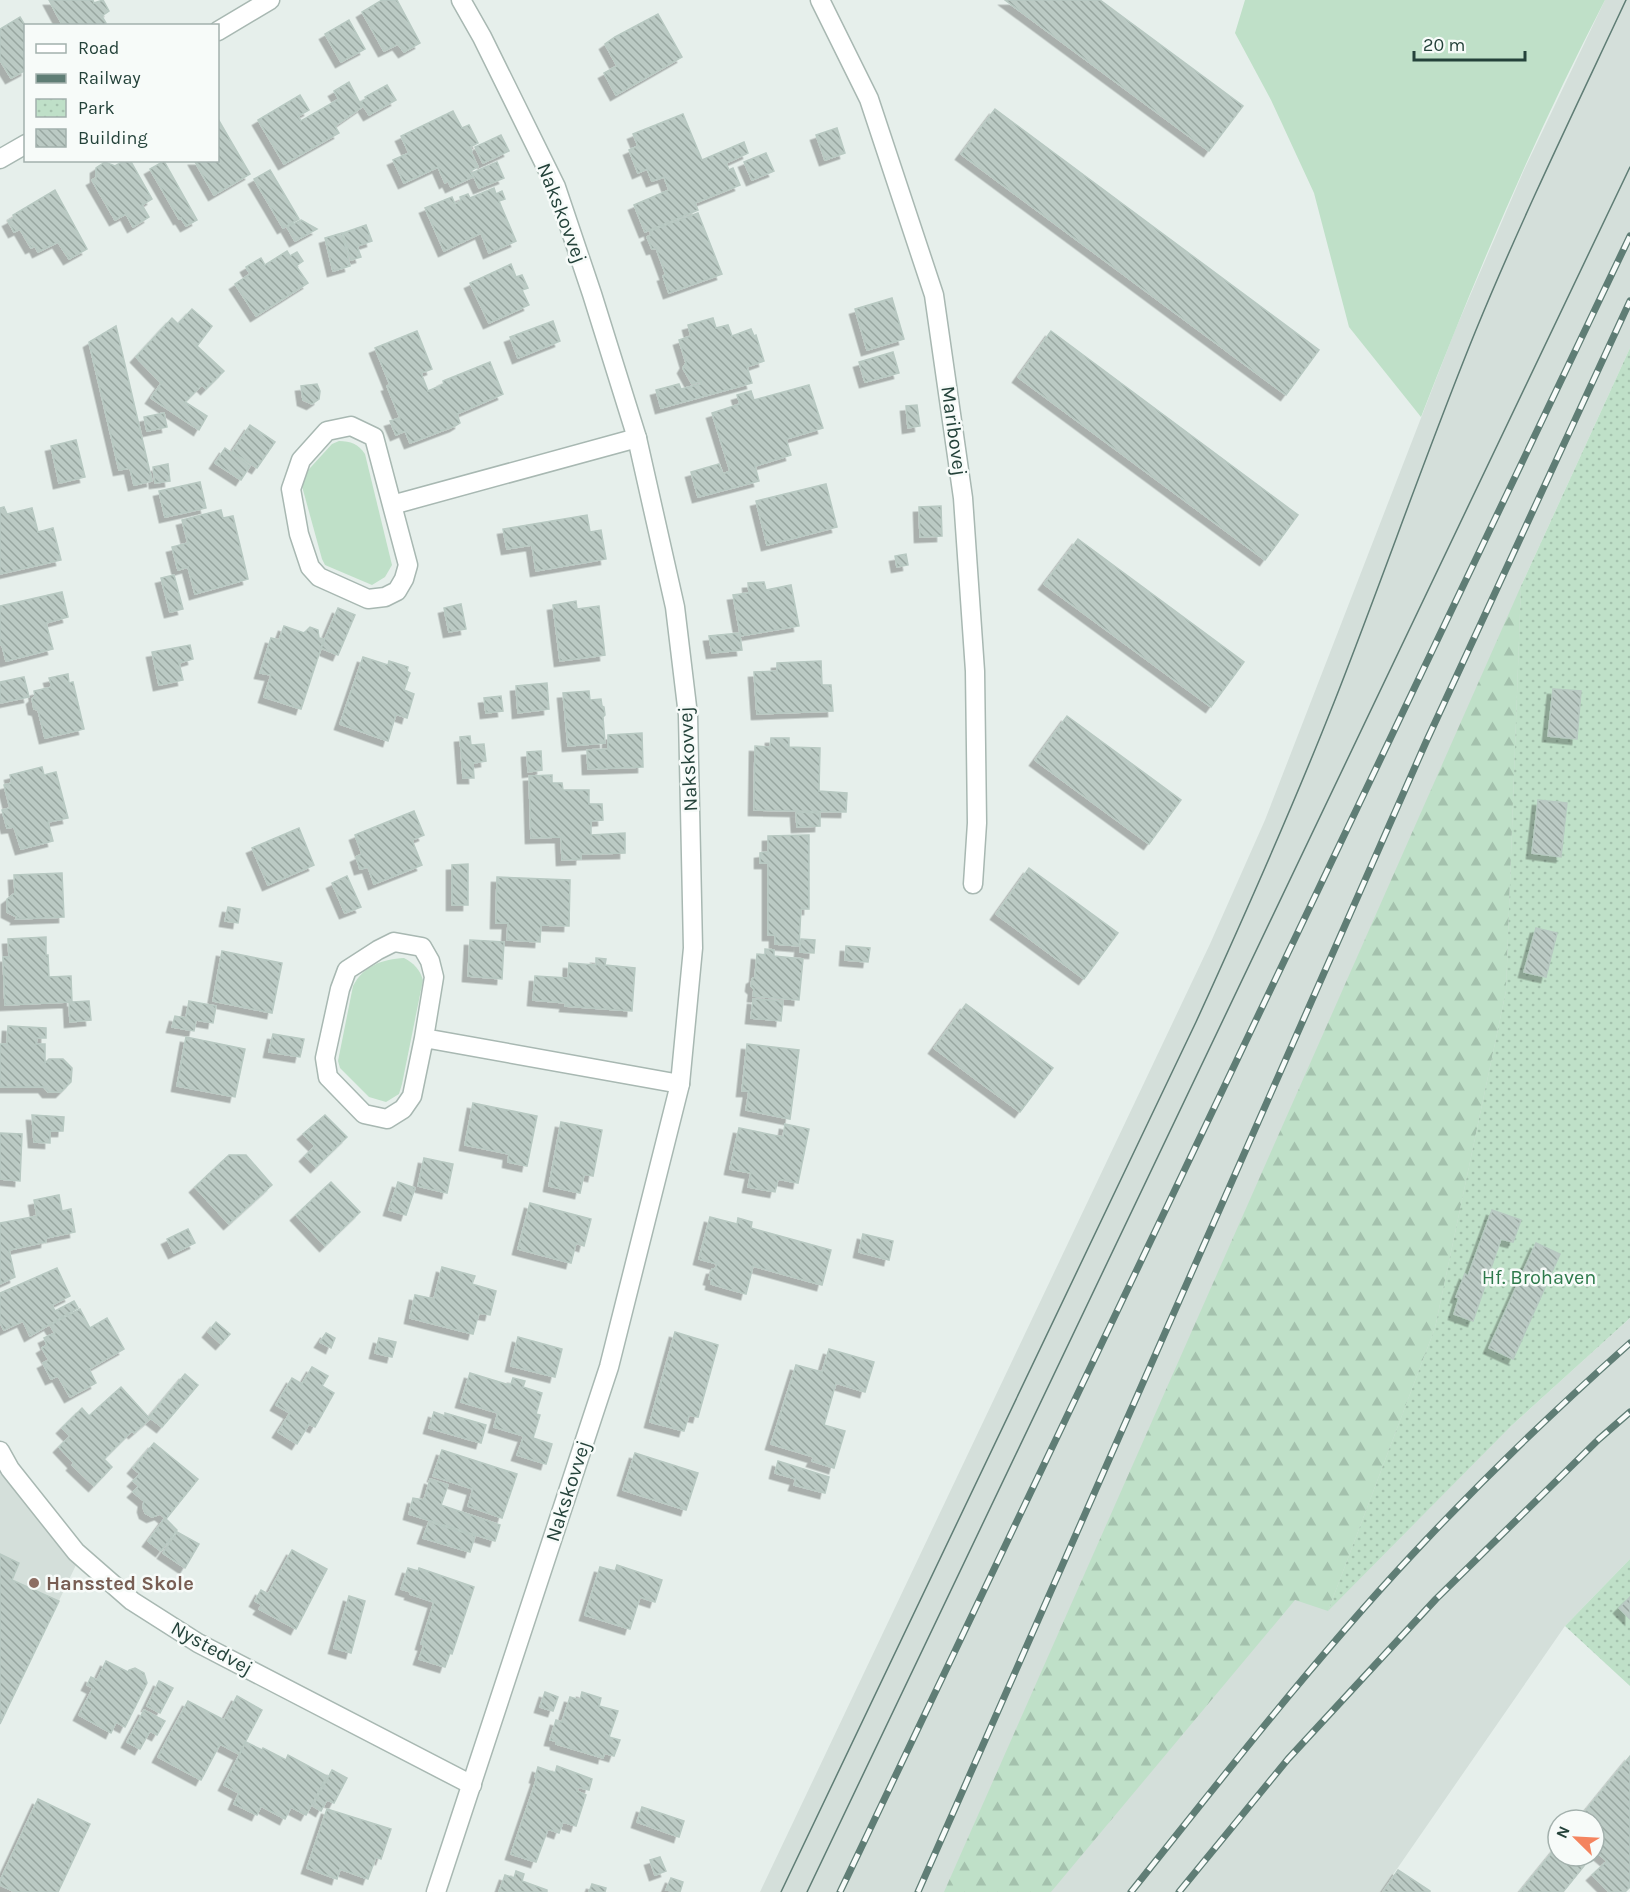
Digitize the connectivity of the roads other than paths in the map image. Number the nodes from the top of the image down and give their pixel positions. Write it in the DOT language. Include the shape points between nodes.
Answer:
graph roads {
  1 [pos="270,0"];
  2 [pos="461,0"];
  3 [pos="820,0"];
  4 [pos="219,30"];
  5 [pos="24,145"];
  6 [pos="0,159"];
  7 [pos="637,438"];
  8 [pos="392,505"];
  9 [pos="973,884"];
  10 [pos="423,1038"];
  11 [pos="680,1084"];
  12 [pos="0,1451"];
  13 [pos="472,1785"];
  14 [pos="436,1892"];
  1 -- 4 [label="street"];
  2 -- 7 [label="street, Nakskovvej" via="556,187"];
  3 -- 9 [label="street, Maribovej" via="869,99 934,296 963,498 975,671 977,823"];
  5 -- 6 [label="street"];
  7 -- 8 [label="street"];
  7 -- 11 [label="street, Nakskovvej" via="675,607 688,715 693,948"];
  8 -- 8 [label="street" via="374,437 351,426 327,431 302,460 291,489 310,567 319,577 368,599 397,591 408,565"];
  10 -- 10 [label="street" via="434,977 430,961 422,947 394,942 347,970 325,1058 328,1077 364,1114 387,1119 403,1109 412,1096"];
  10 -- 11 [label="street"];
  11 -- 13 [label="street, Nakskovvej" via="609,1367"];
  12 -- 13 [label="street, Nystedvej" via="76,1552 132,1601 198,1642"];
  13 -- 14 [label="street, Nakskovvej"];
}
